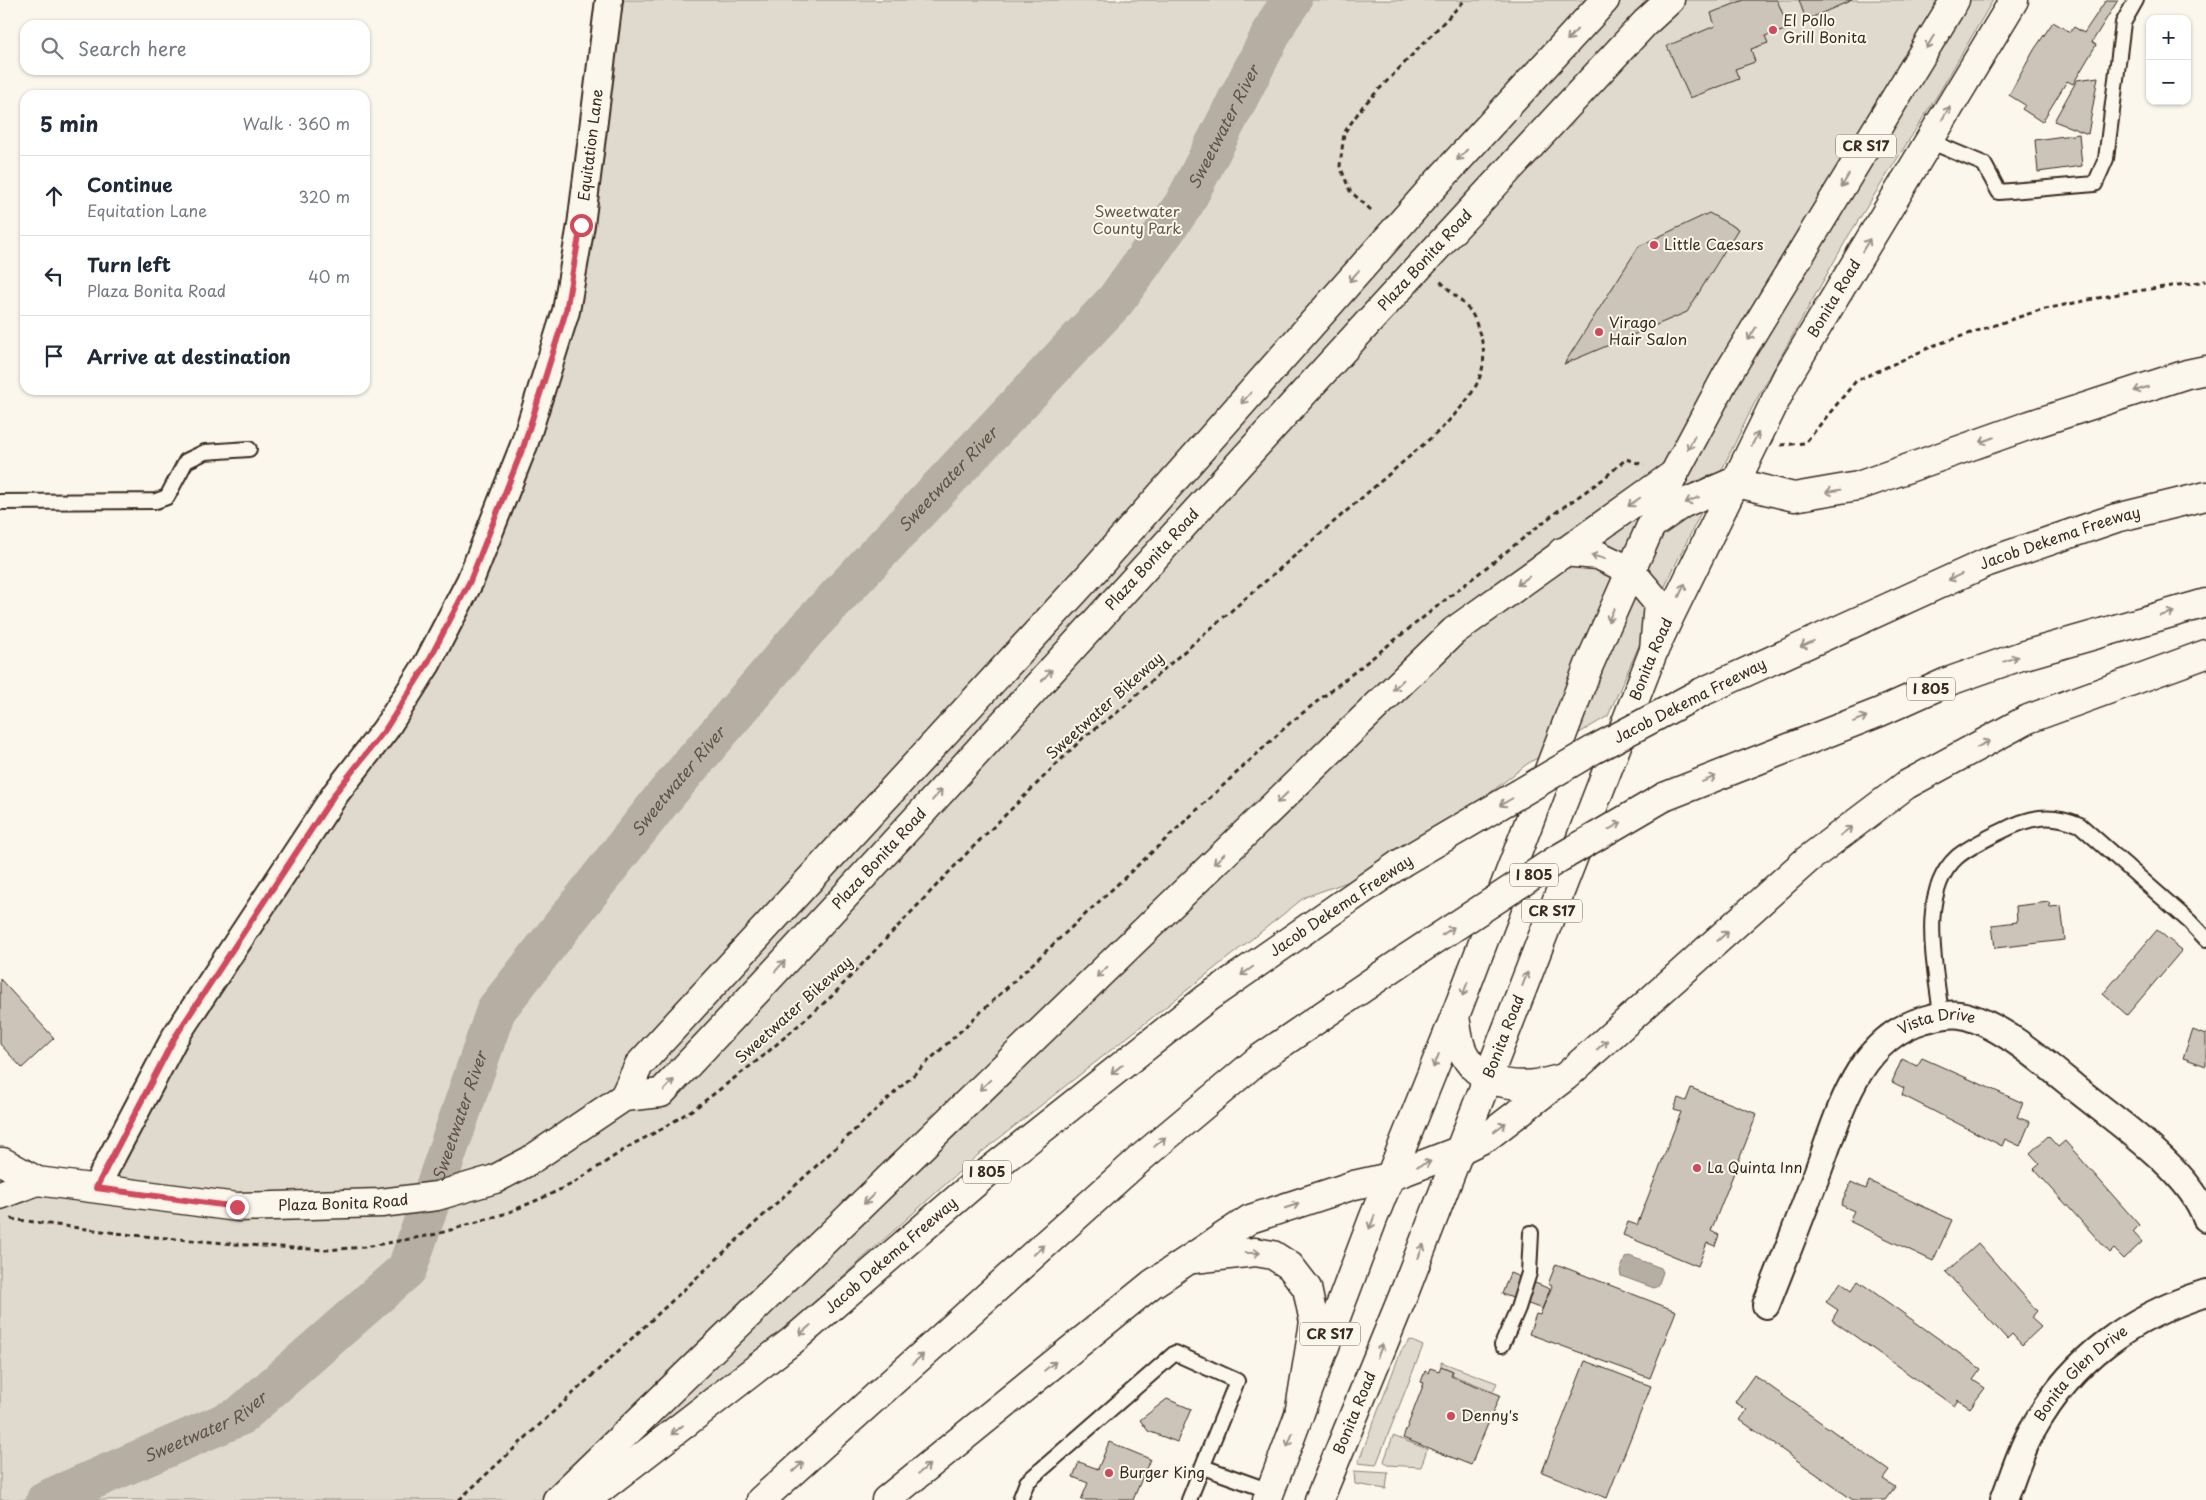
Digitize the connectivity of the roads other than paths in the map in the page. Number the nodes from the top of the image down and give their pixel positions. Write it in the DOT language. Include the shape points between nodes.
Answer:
graph roads {
  1 [pos="608,0"];
  2 [pos="1605,0"];
  3 [pos="1670,0"];
  4 [pos="1955,0"];
  5 [pos="2014,0"];
  6 [pos="2136,0"];
  7 [pos="1929,140"];
  8 [pos="2206,370"];
  9 [pos="249,450"];
  10 [pos="1674,474"];
  11 [pos="2206,478"];
  12 [pos="1734,482"];
  13 [pos="2206,496"];
  14 [pos="0,502"];
  15 [pos="2116,518"];
  16 [pos="1653,524"];
  17 [pos="1562,552"];
  18 [pos="1631,571"];
  19 [pos="2206,603"];
  20 [pos="1654,650"];
  21 [pos="2206,654"];
  22 [pos="2206,939"];
  23 [pos="1941,1015"];
  24 [pos="1455,1016"];
  25 [pos="1565,1077"];
  26 [pos="1486,1078"];
  27 [pos="624,1097"];
  28 [pos="1458,1151"];
  29 [pos="0,1162"];
  30 [pos="1390,1177"];
  31 [pos="37,1181"];
  32 [pos="96,1188"];
  33 [pos="0,1195"];
  34 [pos="2206,1218"];
  35 [pos="1531,1233"];
  36 [pos="1188,1260"];
  37 [pos="2206,1293"];
  38 [pos="1766,1306"];
  39 [pos="1502,1345"];
  40 [pos="1299,1415"];
  41 [pos="1203,1467"];
  42 [pos="1269,1496"];
  43 [pos="557,1500"];
  44 [pos="586,1500"];
  45 [pos="761,1500"];
  46 [pos="886,1500"];
  47 [pos="1020,1500"];
  48 [pos="1189,1500"];
  49 [pos="1319,1500"];
  50 [pos="2004,1500"];
  1 -- 32 [label="street, Equitation Lane" via="581,225 566,311 524,445 470,581 427,664 385,730 336,792 175,1037"];
  2 -- 27 [label="main road, one-way" via="1433,187 1090,575 639,1065"];
  27 -- 3 [label="main road, Plaza Bonita Road, one-way" via="661,1093 1465,215"];
  4 -- 10 [label="main road, CR S17, one-way" via="1727,375"];
  7 -- 5 [label="main road, Bonita Road / CR S17, one-way"];
  6 -- 7 [label="lane" via="2123,23 2106,159 2095,184 1999,192 1984,164"];
  12 -- 7 [label="main road, Bonita Road / CR S17, one-way" via="1787,377"];
  8 -- 12 [label="main road, one-way" via="2030,425 1858,486 1794,497"];
  9 -- 14 [label="lane" via="205,452 186,462 167,497 156,501"];
  10 -- 16 [label="main road, CR S17"];
  10 -- 17 [label="main road, one-way"];
  11 -- 15 [label="main road" via="2179,486"];
  12 -- 16 [label="main road, one-way" via="1682,504"];
  20 -- 12 [label="main road, Bonita Road / CR S17, one-way"];
  13 -- 15 [label="main road, Jacob Dekema Freeway / I 805"];
  15 -- 44 [label="main road, Jacob Dekema Freeway / I 805, one-way, bridge" via="1988,562 1702,692 1593,750 1401,863 1207,998 988,1172 792,1341"];
  16 -- 18 [label="main road, CR S17"];
  18 -- 17 [label="main road, one-way" via="1598,555"];
  17 -- 43 [label="main road, one-way" via="1454,631"];
  18 -- 20 [label="main road" via="1658,602"];
  18 -- 24 [label="main road, CR S17, one-way" via="1589,665"];
  45 -- 19 [label="main road, I 805, one-way, bridge" via="1141,1158 1259,1059 1556,860 1664,797 1880,712 1947,682 2021,656"];
  26 -- 20 [label="main road, Bonita Road / CR S17, one-way"];
  25 -- 21 [label="main road, one-way" via="1807,860 1906,785 2028,719"];
  22 -- 23 [label="lane" via="2080,825 2048,816 2036,818 2006,829 1956,858 1942,879 1933,902"];
  23 -- 34 [label="street, Vista Drive" via="1974,1019 2009,1038 2050,1067 2161,1158 2190,1188"];
  23 -- 38 [label="street, Vista Drive" via="1896,1032 1878,1047 1850,1086"];
  24 -- 26 [label="main road" via="1463,1052"];
  24 -- 30 [label="main road, CR S17, one-way"];
  25 -- 26 [label="main road" via="1523,1085"];
  28 -- 25 [label="main road, one-way" via="1487,1137"];
  26 -- 28 [label="main road, Bonita Road / CR S17"];
  27 -- 32 [label="main road, Plaza Bonita Road" via="529,1162 495,1179 437,1196 382,1203 237,1207"];
  30 -- 28 [label="main road, one-way"];
  49 -- 28 [label="main road, Bonita Road / CR S17, one-way" via="1403,1296"];
  29 -- 31 [label="main road, Plaza Bonita Road"];
  36 -- 30 [label="main road, one-way" via="1250,1219 1354,1185"];
  30 -- 40 [label="main road, CR S17, one-way"];
  31 -- 32 [label="main road, Plaza Bonita Road"];
  31 -- 33 [label="main road, Plaza Bonita Road"];
  35 -- 39 [label="lane" via="1529,1273"];
  36 -- 40 [label="main road, one-way" via="1255,1252 1273,1255 1290,1266 1308,1288 1314,1322"];
  46 -- 36 [label="main road, one-way" via="1152,1284"];
  37 -- 50 [label="street, Bonita Glen Drive" via="2147,1316 2087,1358 2061,1387 2032,1430"];
  40 -- 42 [label="main road, CR S17, one-way"];
  41 -- 42 [label="lane"];
  41 -- 47 [label="lane" via="1238,1381 1175,1353 1027,1482"];
  41 -- 48 [label="lane"];
}
